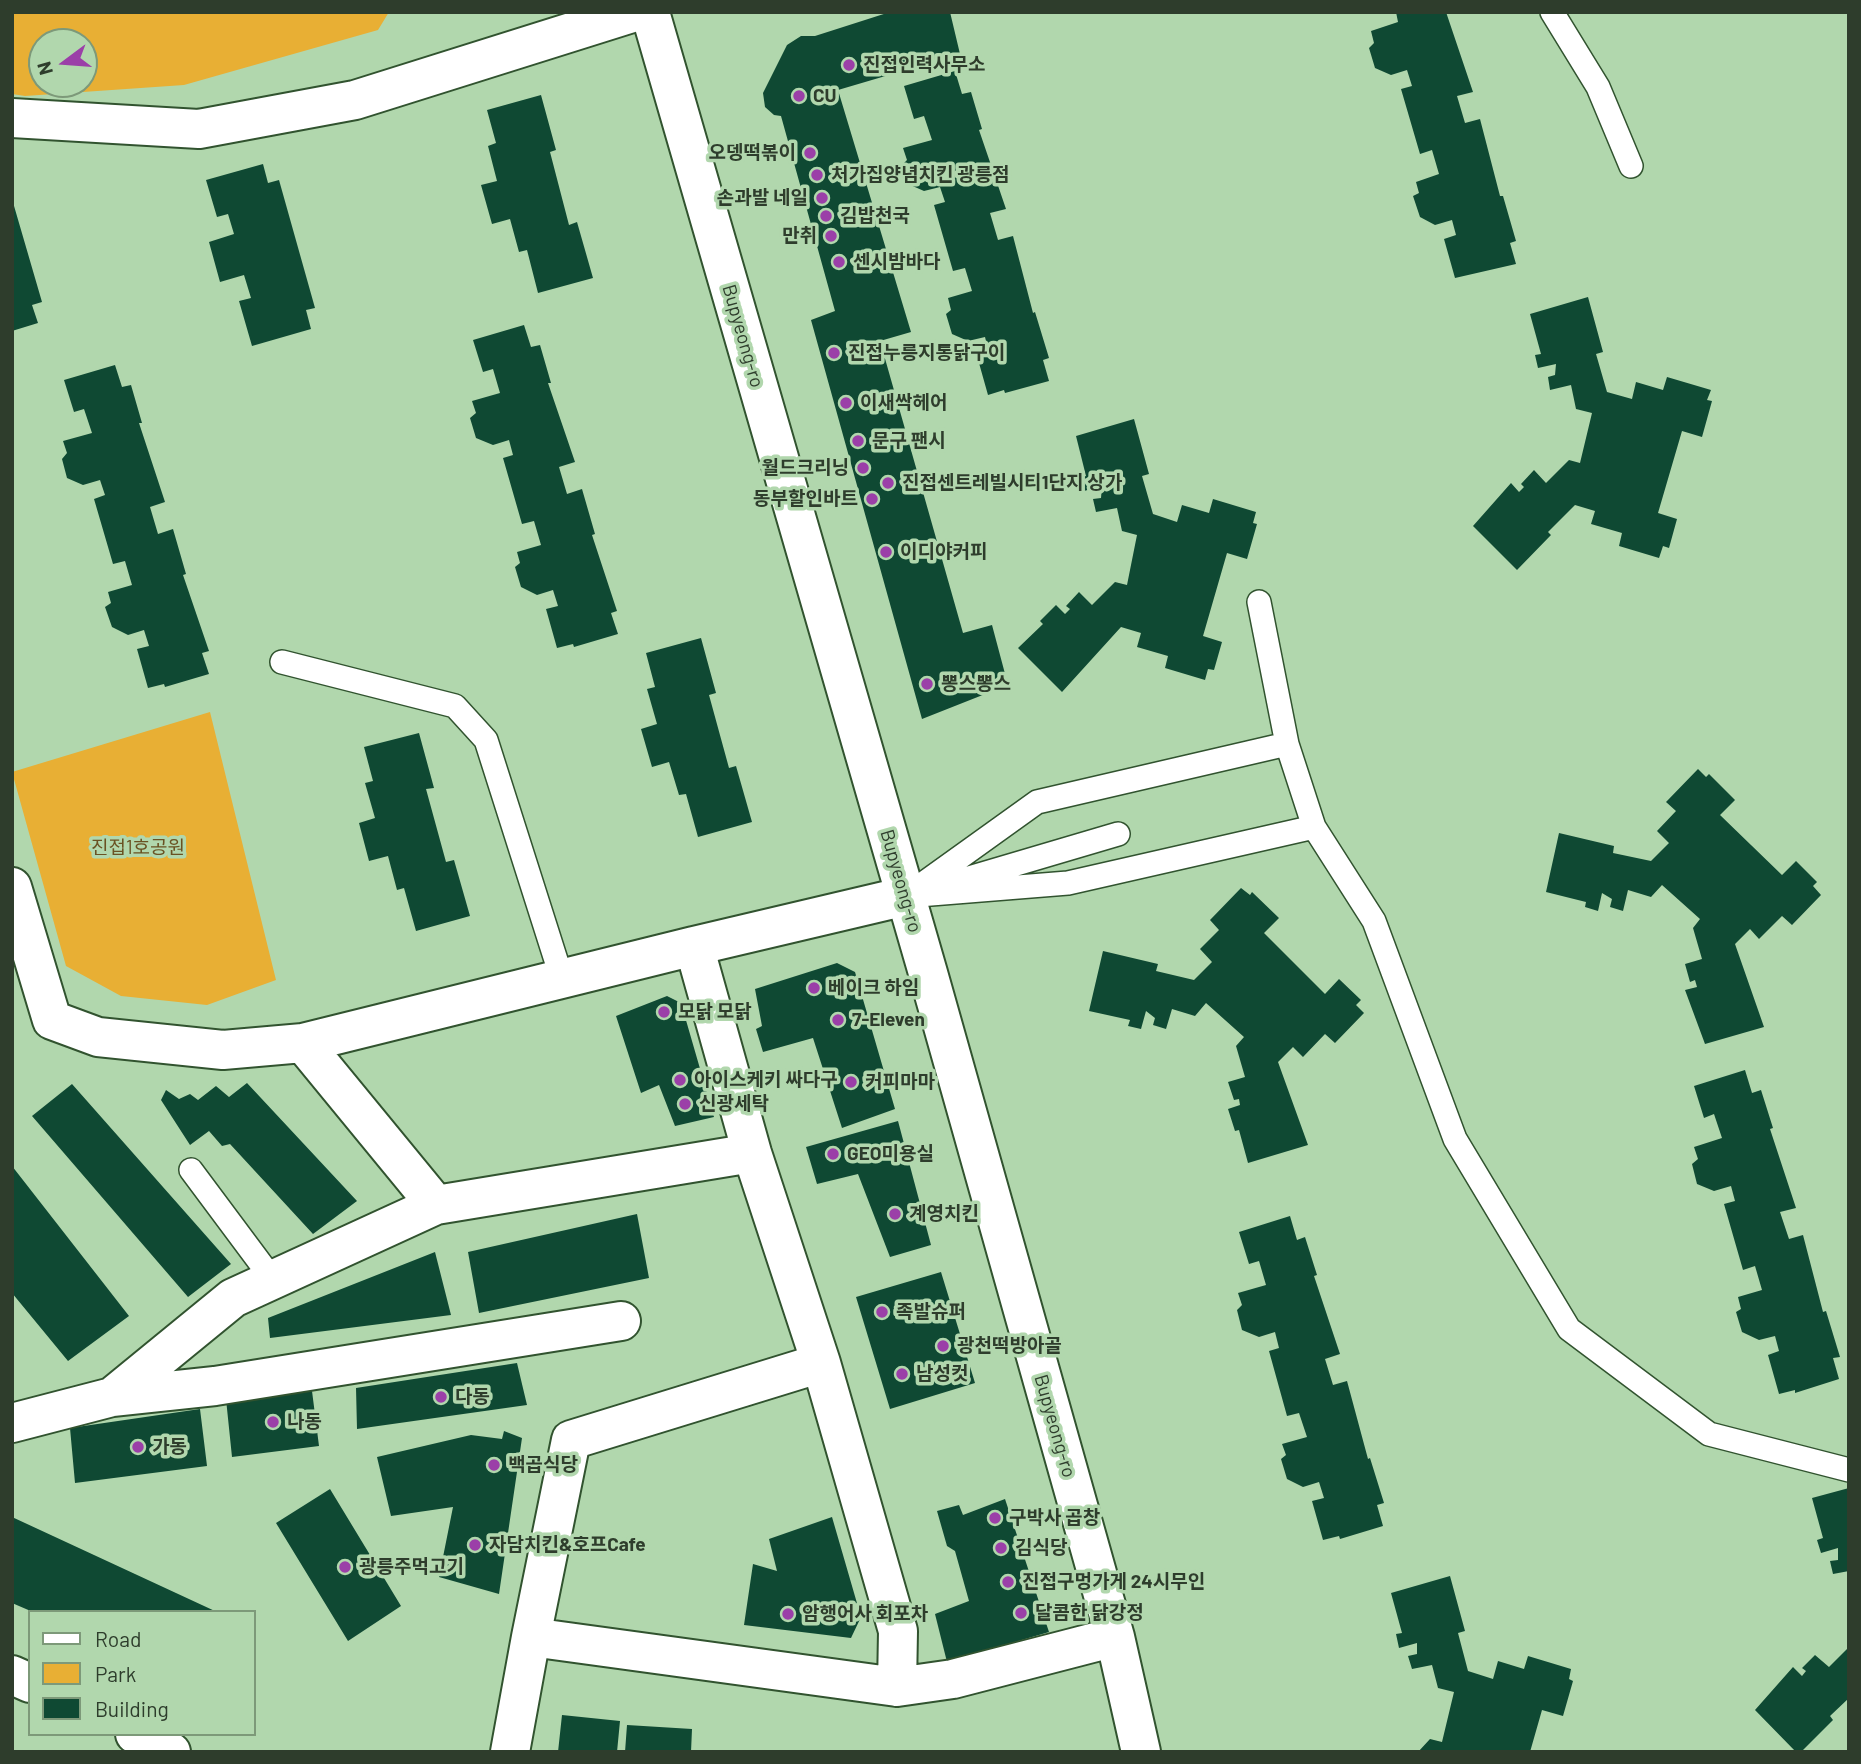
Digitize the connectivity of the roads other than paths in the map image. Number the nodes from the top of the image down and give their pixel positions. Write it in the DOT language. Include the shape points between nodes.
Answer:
graph roads {
  1 [pos="635,12"];
  2 [pos="650,12"];
  3 [pos="1552,12"];
  4 [pos="12,118"];
  5 [pos="1632,166"];
  6 [pos="1259,603"];
  7 [pos="282,662"];
  8 [pos="1287,744"];
  9 [pos="1314,827"];
  10 [pos="1118,834"];
  11 [pos="12,887"];
  12 [pos="906,896"];
  13 [pos="694,946"];
  14 [pos="562,979"];
  15 [pos="303,1043"];
  16 [pos="752,1153"];
  17 [pos="191,1170"];
  18 [pos="436,1205"];
  19 [pos="273,1280"];
  20 [pos="621,1321"];
  21 [pos="821,1363"];
  22 [pos="112,1397"];
  23 [pos="12,1423"];
  24 [pos="1849,1470"];
  25 [pos="531,1637"];
  26 [pos="1115,1637"];
  27 [pos="12,1675"];
  28 [pos="28,1682"];
  29 [pos="897,1687"];
  30 [pos="139,1736"];
  31 [pos="170,1751"];
  32 [pos="510,1752"];
  33 [pos="1141,1752"];
  1 -- 4 [label="street" via="355,100 199,129"];
  2 -- 12 [label="street, Bupyeong-ro"];
  3 -- 5 [label="lane" via="1598,87"];
  6 -- 8 [label="lane"];
  7 -- 14 [label="lane" via="455,706 486,740"];
  8 -- 9 [label="lane"];
  8 -- 12 [label="lane" via="1037,802"];
  9 -- 12 [label="lane" via="1068,883"];
  9 -- 24 [label="lane" via="1374,921 1455,1139 1569,1329 1709,1434"];
  10 -- 12 [label="lane"];
  11 -- 15 [label="street" via="52,1020 98,1037 223,1050"];
  12 -- 13 [label="street"];
  12 -- 26 [label="street, Bupyeong-ro"];
  13 -- 14 [label="street"];
  13 -- 16 [label="street"];
  14 -- 15 [label="street"];
  15 -- 18 [label="street"];
  16 -- 18 [label="street"];
  16 -- 21 [label="street"];
  17 -- 19 [label="lane"];
  18 -- 19 [label="street"];
  19 -- 22 [label="street" via="233,1298"];
  20 -- 22 [label="street" via="215,1386"];
  21 -- 25 [label="street" via="571,1440"];
  21 -- 29 [label="street" via="898,1631"];
  22 -- 23 [label="street"];
  25 -- 29 [label="street"];
  25 -- 32 [label="street"];
  26 -- 29 [label="street" via="953,1679"];
  26 -- 33 [label="street, Bupyeong-ro"];
  27 -- 28 [label="street"];
  30 -- 31 [label="street"];
}
